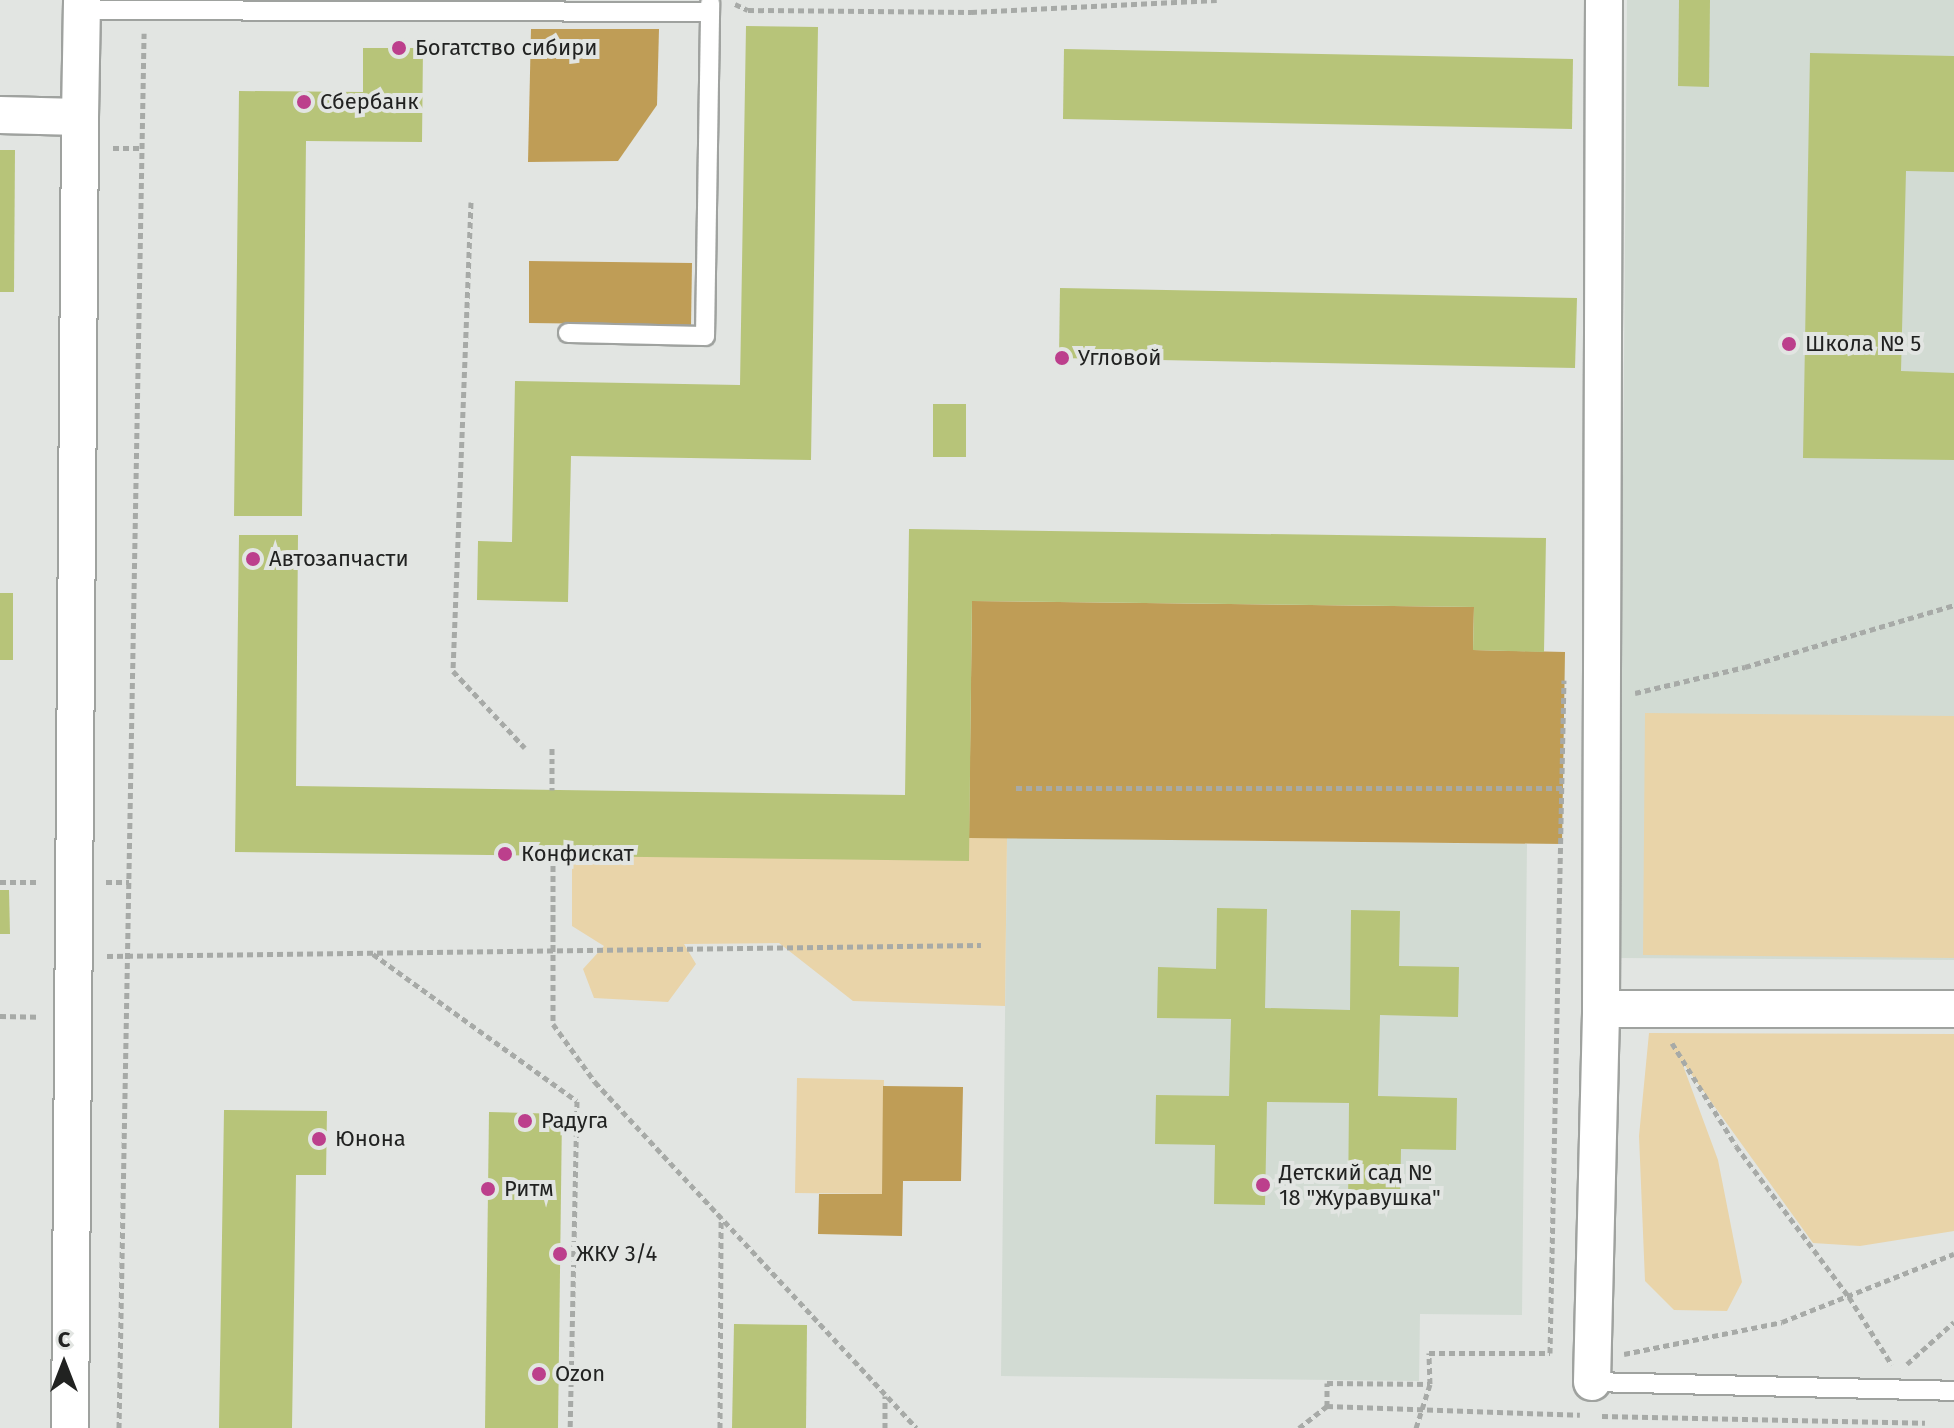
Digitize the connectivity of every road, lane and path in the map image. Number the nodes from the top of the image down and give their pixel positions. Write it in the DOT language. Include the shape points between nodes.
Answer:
graph roads {
  1 [pos="727,0"];
  2 [pos="1217,0"];
  3 [pos="1604,0"];
  4 [pos="82,5"];
  5 [pos="710,6"];
  6 [pos="144,10"];
  7 [pos="0,115"];
  8 [pos="80,117"];
  9 [pos="471,202"];
  10 [pos="568,333"];
  11 [pos="1954,605"];
  12 [pos="1602,699"];
  13 [pos="525,748"];
  14 [pos="552,748"];
  15 [pos="1602,786"];
  16 [pos="1016,788"];
  17 [pos="552,790"];
  18 [pos="553,855"];
  19 [pos="981,945"];
  20 [pos="553,952"];
  21 [pos="372,954"];
  22 [pos="74,956"];
  23 [pos="128,956"];
  24 [pos="1601,1009"];
  25 [pos="1954,1009"];
  26 [pos="1670,1040"];
  27 [pos="721,1218"];
  28 [pos="1954,1254"];
  29 [pos="1849,1297"];
  30 [pos="1954,1322"];
  31 [pos="1550,1353"];
  32 [pos="1430,1384"];
  33 [pos="1954,1391"];
  34 [pos="1591,1393"];
  35 [pos="886,1395"];
  36 [pos="1327,1406"];
  37 [pos="1421,1412"];
  38 [pos="1925,1423"];
  39 [pos="70,1428"];
  40 [pos="119,1428"];
  41 [pos="570,1428"];
  42 [pos="720,1428"];
  43 [pos="885,1428"];
  44 [pos="916,1428"];
  45 [pos="1299,1428"];
  46 [pos="1416,1428"];
  1 -- 2 [label="path" via="748,10 955,12"];
  3 -- 12 [label="street"];
  4 -- 6 [label="lane"];
  4 -- 8 [label="street"];
  5 -- 6 [label="lane"];
  5 -- 10 [label="lane" via="705,336"];
  6 -- 23 [label="path"];
  7 -- 8 [label="street"];
  8 -- 22 [label="street"];
  9 -- 13 [label="path" via="453,671"];
  11 -- 12 [label="path" via="1640,694 1619,688"];
  12 -- 15 [label="street"];
  14 -- 17 [label="path"];
  15 -- 16 [label="path"];
  15 -- 24 [label="street"];
  18 -- 20 [label="path"];
  19 -- 20 [label="path"];
  20 -- 21 [label="path"];
  20 -- 27 [label="path" via="553,1024 595,1082"];
  21 -- 23 [label="path"];
  21 -- 41 [label="path" via="577,1101"];
  22 -- 23 [label="path"];
  22 -- 39 [label="street"];
  23 -- 40 [label="path"];
  24 -- 25 [label="street"];
  24 -- 34 [label="street"];
  26 -- 29 [label="path" via="1736,1146"];
  27 -- 35 [label="path"];
  27 -- 42 [label="path"];
  28 -- 29 [label="path"];
  29 -- 30 [label="path" via="1897,1372"];
  29 -- 34 [label="path"];
  31 -- 32 [label="path" via="1429,1353"];
  32 -- 36 [label="path" via="1327,1383"];
  32 -- 37 [label="path"];
  33 -- 34 [label="lane"];
  34 -- 37 [label="path"];
  34 -- 38 [label="path"];
  35 -- 43 [label="path"];
  35 -- 44 [label="path"];
  36 -- 37 [label="path"];
  36 -- 45 [label="path"];
  37 -- 46 [label="path"];
}
